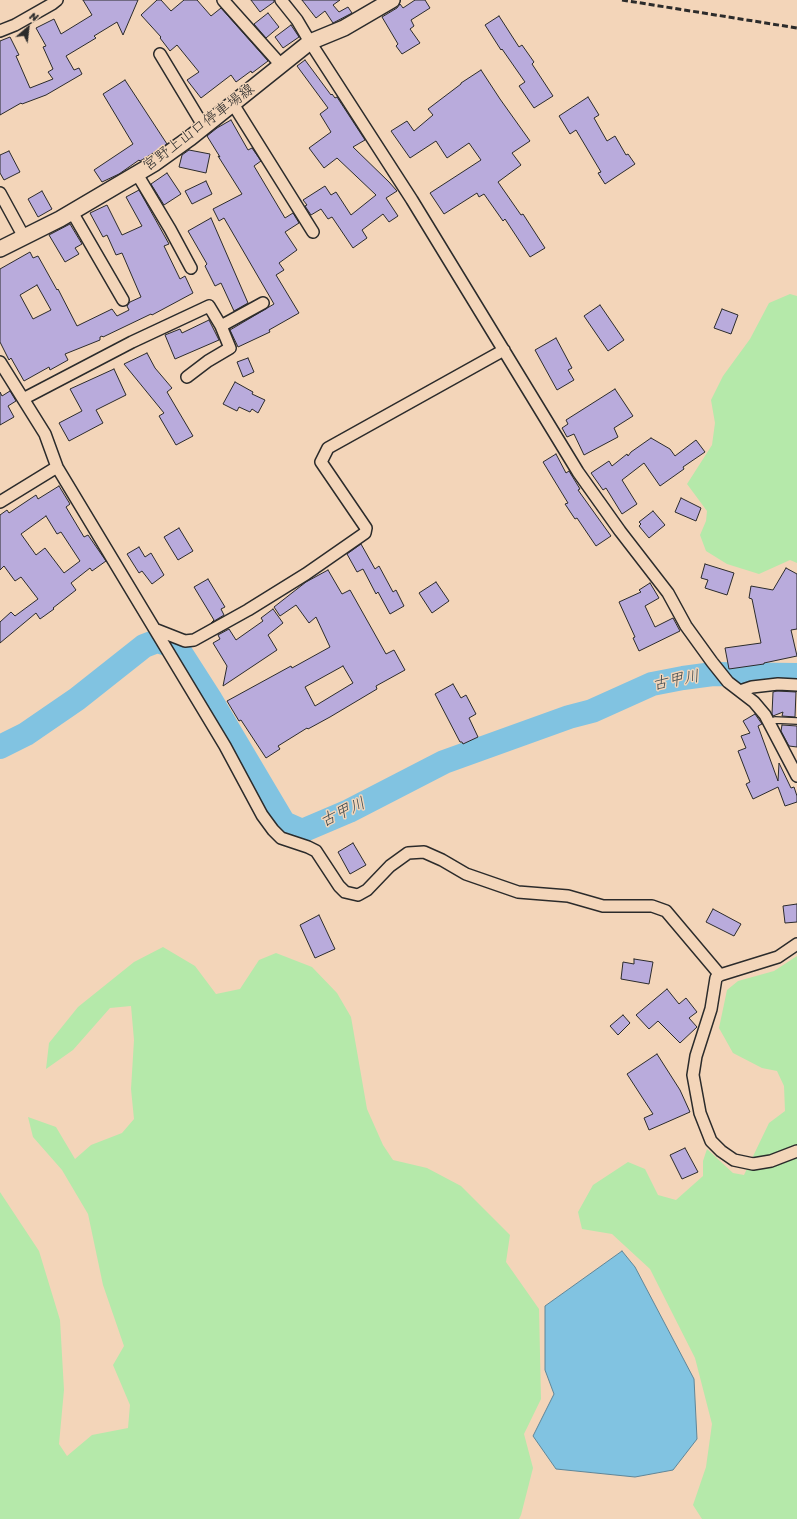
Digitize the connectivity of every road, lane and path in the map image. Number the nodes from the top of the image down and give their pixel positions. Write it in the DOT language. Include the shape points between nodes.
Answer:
graph roads {
  1 [pos="57,0"];
  2 [pos="223,0"];
  3 [pos="281,0"];
  4 [pos="392,0"];
  5 [pos="0,31"];
  6 [pos="310,42"];
  7 [pos="160,54"];
  8 [pos="282,65"];
  9 [pos="232,104"];
  10 [pos="204,127"];
  11 [pos="136,174"];
  12 [pos="0,193"];
  13 [pos="72,212"];
  14 [pos="313,232"];
  15 [pos="24,237"];
  16 [pos="0,249"];
  17 [pos="191,268"];
  18 [pos="123,300"];
  19 [pos="263,303"];
  20 [pos="221,326"];
  21 [pos="504,350"];
  22 [pos="0,362"];
  23 [pos="187,377"];
  24 [pos="23,399"];
  25 [pos="57,468"];
  26 [pos="0,502"];
  27 [pos="156,630"];
  28 [pos="797,685"];
  29 [pos="740,691"];
  30 [pos="797,721"];
  31 [pos="769,723"];
  32 [pos="797,776"];
  33 [pos="797,944"];
  34 [pos="720,975"];
  35 [pos="797,1151"];
  1 -- 5 [label="street"];
  2 -- 8 [label="street"];
  3 -- 6 [label="street"];
  4 -- 6 [label="main road, 宮野上山口停車場線" via="344,28"];
  6 -- 8 [label="main road, 宮野上山口停車場線"];
  6 -- 21 [label="street"];
  7 -- 10 [label="street"];
  8 -- 9 [label="main road, 宮野上山口停車場線"];
  9 -- 10 [label="main road, 宮野上山口停車場線"];
  9 -- 14 [label="street"];
  10 -- 11 [label="main road, 宮野上山口停車場線"];
  11 -- 13 [label="main road, 宮野上山口停車場線"];
  11 -- 17 [label="street"];
  12 -- 15 [label="street"];
  13 -- 15 [label="main road, 宮野上山口停車場線"];
  13 -- 18 [label="street"];
  15 -- 16 [label="main road, 宮野上山口停車場線"];
  19 -- 20 [label="street"];
  20 -- 23 [label="street" via="230,348"];
  20 -- 24 [label="street" via="209,306 132,342"];
  21 -- 27 [label="street" via="328,448 321,462 366,528 365,533 306,574 194,640 185,641"];
  21 -- 29 [label="street" via="578,472 668,593 686,626 712,662 728,682"];
  22 -- 24 [label="street"];
  24 -- 25 [label="street" via="45,434"];
  25 -- 26 [label="street"];
  25 -- 27 [label="street"];
  27 -- 34 [label="street" via="273,830 281,838 316,851 345,892 358,895 368,890 390,866 408,853 424,852 466,874 518,892 568,896 602,906 652,906 666,911"];
  28 -- 29 [label="street" via="778,684"];
  29 -- 31 [label="street" via="754,702"];
  30 -- 31 [label="lane" via="775,720"];
  31 -- 32 [label="street"];
  33 -- 34 [label="street" via="766,962"];
  34 -- 35 [label="street" via="716,978 712,1009 696,1056 693,1075 700,1113 711,1141 734,1160 753,1164 771,1161"];
}
